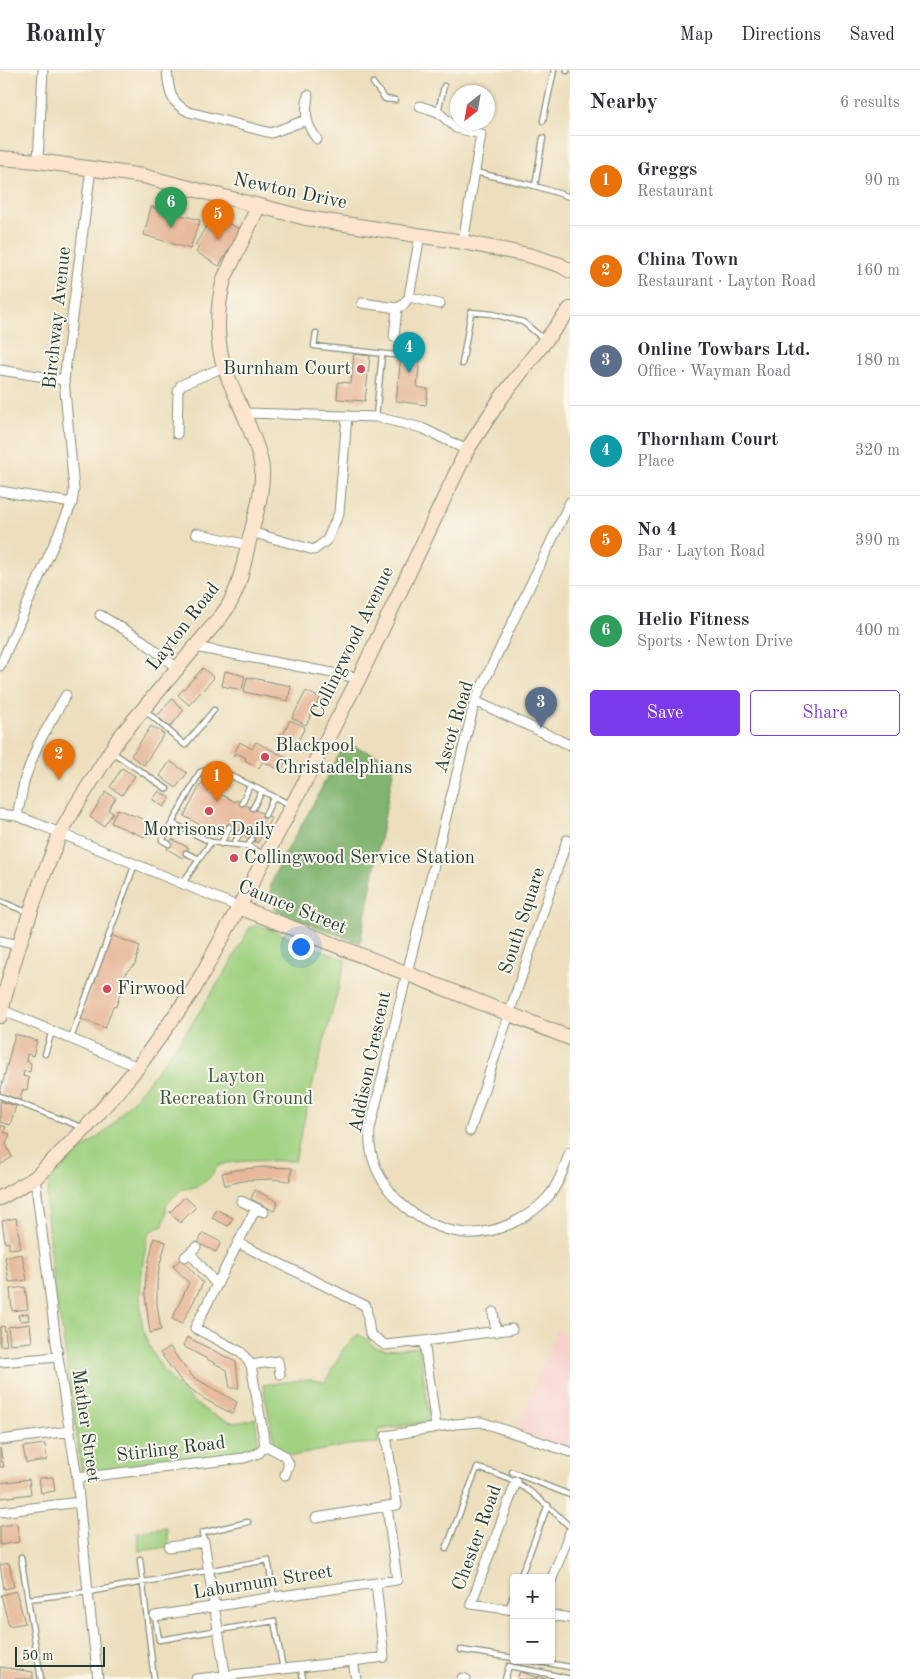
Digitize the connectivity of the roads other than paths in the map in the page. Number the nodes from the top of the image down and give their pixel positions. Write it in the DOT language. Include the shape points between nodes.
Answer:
graph roads {
  1 [pos="43,70"];
  2 [pos="167,70"];
  3 [pos="554,70"];
  4 [pos="373,83"];
  5 [pos="444,86"];
  6 [pos="308,95"];
  7 [pos="395,100"];
  8 [pos="417,105"];
  9 [pos="438,112"];
  10 [pos="306,120"];
  11 [pos="543,121"];
  12 [pos="543,138"];
  13 [pos="317,139"];
  14 [pos="0,158"];
  15 [pos="38,161"];
  16 [pos="90,168"];
  17 [pos="475,172"];
  18 [pos="535,186"];
  19 [pos="570,197"];
  20 [pos="258,207"];
  21 [pos="420,235"];
  22 [pos="463,242"];
  23 [pos="570,271"];
  24 [pos="409,297"];
  25 [pos="362,303"];
  26 [pos="440,304"];
  27 [pos="397,308"];
  28 [pos="570,309"];
  29 [pos="316,333"];
  30 [pos="394,337"];
  31 [pos="546,340"];
  32 [pos="382,354"];
  33 [pos="394,355"];
  34 [pos="462,364"];
  35 [pos="224,367"];
  36 [pos="0,370"];
  37 [pos="64,380"];
  38 [pos="244,413"];
  39 [pos="347,416"];
  40 [pos="376,417"];
  41 [pos="177,434"];
  42 [pos="467,450"];
  43 [pos="0,491"];
  44 [pos="570,502"];
  45 [pos="72,503"];
  46 [pos="196,533"];
  47 [pos="250,539"];
  48 [pos="100,615"];
  49 [pos="195,647"];
  50 [pos="0,666"];
  51 [pos="177,668"];
  52 [pos="359,678"];
  53 [pos="66,695"];
  54 [pos="475,701"];
  55 [pos="143,709"];
  56 [pos="214,710"];
  57 [pos="570,745"];
  58 [pos="110,752"];
  59 [pos="250,785"];
  60 [pos="167,789"];
  61 [pos="262,791"];
  62 [pos="274,797"];
  63 [pos="242,803"];
  64 [pos="292,806"];
  65 [pos="253,808"];
  66 [pos="0,814"];
  67 [pos="265,815"];
  68 [pos="17,816"];
  69 [pos="172,822"];
  70 [pos="229,827"];
  71 [pos="240,833"];
  72 [pos="60,834"];
  73 [pos="252,839"];
  74 [pos="567,840"];
  75 [pos="212,842"];
  76 [pos="169,844"];
  77 [pos="221,844"];
  78 [pos="234,844"];
  79 [pos="248,846"];
  80 [pos="186,852"];
  81 [pos="266,856"];
  82 [pos="198,860"];
  83 [pos="135,864"];
  84 [pos="182,884"];
  85 [pos="0,901"];
  86 [pos="239,907"];
  87 [pos="30,914"];
  88 [pos="0,941"];
  89 [pos="19,945"];
  90 [pos="407,973"];
  91 [pos="4,982"];
  92 [pos="1,1013"];
  93 [pos="509,1013"];
  94 [pos="52,1031"];
  95 [pos="71,1038"];
  96 [pos="570,1038"];
  97 [pos="45,1054"];
  98 [pos="138,1067"];
  99 [pos="0,1096"];
  100 [pos="86,1128"];
  101 [pos="470,1131"];
  102 [pos="570,1152"];
  103 [pos="35,1178"];
  104 [pos="0,1198"];
  105 [pos="241,1201"];
  106 [pos="238,1243"];
  107 [pos="190,1252"];
  108 [pos="217,1285"];
  109 [pos="493,1312"];
  110 [pos="512,1329"];
  111 [pos="496,1332"];
  112 [pos="424,1341"];
  113 [pos="58,1357"];
  114 [pos="0,1362"];
  115 [pos="250,1365"];
  116 [pos="280,1374"];
  117 [pos="436,1427"];
  118 [pos="70,1431"];
  119 [pos="0,1440"];
  120 [pos="265,1445"];
  121 [pos="570,1452"];
  122 [pos="512,1472"];
  123 [pos="285,1475"];
  124 [pos="77,1478"];
  125 [pos="516,1482"];
  126 [pos="570,1495"];
  127 [pos="79,1502"];
  128 [pos="548,1505"];
  129 [pos="387,1506"];
  130 [pos="0,1512"];
  131 [pos="316,1518"];
  132 [pos="248,1522"];
  133 [pos="570,1527"];
  134 [pos="570,1532"];
  135 [pos="204,1542"];
  136 [pos="169,1547"];
  137 [pos="446,1549"];
  138 [pos="21,1557"];
  139 [pos="140,1559"];
  140 [pos="209,1570"];
  141 [pos="522,1574"];
  142 [pos="554,1574"];
  143 [pos="143,1582"];
  144 [pos="376,1583"];
  145 [pos="88,1592"];
  146 [pos="274,1597"];
  147 [pos="28,1599"];
  148 [pos="215,1607"];
  149 [pos="510,1610"];
  150 [pos="156,1616"];
  151 [pos="555,1616"];
  152 [pos="570,1618"];
  153 [pos="219,1631"];
  154 [pos="461,1650"];
  155 [pos="510,1657"];
  156 [pos="353,1661"];
  157 [pos="552,1664"];
  158 [pos="570,1667"];
  159 [pos="301,1668"];
  160 [pos="284,1670"];
  161 [pos="548,1676"];
  162 [pos="226,1677"];
  163 [pos="462,1678"];
  164 [pos="561,1678"];
  165 [pos="41,1679"];
  166 [pos="98,1679"];
  167 [pos="154,1679"];
  168 [pos="196,1679"];
  169 [pos="303,1679"];
  170 [pos="356,1679"];
  171 [pos="466,1679"];
  172 [pos="505,1679"];
  173 [pos="570,1679"];
  1 -- 15 [label="street"];
  2 -- 10 [label="street" via="172,97 178,107 189,112 271,133"];
  3 -- 11 [label="lane"];
  4 -- 7 [label="lane" via="385,99"];
  5 -- 9 [label="lane"];
  6 -- 10 [label="street"];
  8 -- 9 [label="street"];
  9 -- 17 [label="street" via="456,128 481,134"];
  10 -- 13 [label="street"];
  12 -- 18 [label="lane"];
  14 -- 15 [label="street, Newton Drive"];
  15 -- 16 [label="street, Newton Drive"];
  16 -- 20 [label="street, Newton Drive" via="144,176"];
  16 -- 37 [label="street, Birchway Avenue"];
  17 -- 18 [label="lane"];
  17 -- 22 [label="street"];
  18 -- 19 [label="lane"];
  20 -- 21 [label="street, Newton Drive" via="325,222"];
  20 -- 35 [label="street, Layton Road" via="221,290 218,327"];
  21 -- 22 [label="street, Newton Drive"];
  21 -- 24 [label="street"];
  22 -- 23 [label="street, Newton Drive" via="528,255 560,264"];
  24 -- 26 [label="street"];
  24 -- 27 [label="street"];
  25 -- 27 [label="street"];
  27 -- 30 [label="street"];
  28 -- 31 [label="street, Collingwood Avenue"];
  29 -- 32 [label="lane" via="314,346"];
  31 -- 34 [label="lane" via="523,322 471,312"];
  31 -- 42 [label="street, Collingwood Avenue" via="501,398"];
  32 -- 33 [label="lane"];
  32 -- 40 [label="lane"];
  35 -- 38 [label="street, Layton Road"];
  35 -- 41 [label="street" via="181,385 178,391"];
  36 -- 37 [label="street"];
  37 -- 45 [label="street, Birchway Avenue" via="74,490"];
  38 -- 39 [label="street"];
  38 -- 47 [label="street, Layton Road" via="262,468"];
  39 -- 40 [label="street"];
  39 -- 47 [label="street" via="339,513 327,540 314,550"];
  40 -- 42 [label="street" via="422,428"];
  42 -- 52 [label="street, Collingwood Avenue"];
  43 -- 45 [label="street"];
  44 -- 54 [label="street, Ascot Road"];
  45 -- 50 [label="street, Birchway Avenue"];
  46 -- 47 [label="street"];
  47 -- 49 [label="street, Layton Road" via="233,600"];
  48 -- 51 [label="street" via="142,640"];
  49 -- 51 [label="street, Layton Road"];
  49 -- 52 [label="street"];
  51 -- 55 [label="street, Layton Road"];
  52 -- 64 [label="street, Collingwood Avenue"];
  53 -- 68 [label="street" via="38,744 25,778"];
  54 -- 57 [label="street"];
  54 -- 90 [label="street, Ascot Road"];
  55 -- 56 [label="lane" via="185,745"];
  55 -- 58 [label="street, Layton Road"];
  58 -- 60 [label="lane"];
  58 -- 72 [label="street, Layton Road"];
  59 -- 61 [label="lane"];
  59 -- 63 [label="lane"];
  59 -- 69 [label="lane" via="220,770 200,772"];
  61 -- 62 [label="lane"];
  61 -- 65 [label="lane"];
  62 -- 64 [label="lane"];
  62 -- 67 [label="lane"];
  64 -- 81 [label="street, Collingwood Avenue"];
  66 -- 68 [label="street, Caunce Street"];
  68 -- 72 [label="street, Caunce Street"];
  69 -- 75 [label="lane"];
  69 -- 76 [label="lane" via="162,840"];
  70 -- 77 [label="lane"];
  71 -- 78 [label="lane"];
  72 -- 83 [label="street, Caunce Street"];
  72 -- 87 [label="street, Layton Road"];
  73 -- 79 [label="lane"];
  74 -- 93 [label="street, South Square"];
  75 -- 77 [label="lane"];
  75 -- 82 [label="lane"];
  77 -- 78 [label="lane"];
  78 -- 79 [label="lane"];
  79 -- 81 [label="lane"];
  80 -- 82 [label="lane"];
  81 -- 86 [label="street, Collingwood Avenue"];
  82 -- 84 [label="lane"];
  83 -- 84 [label="street, Caunce Street"];
  83 -- 95 [label="lane"];
  84 -- 86 [label="street, Caunce Street"];
  85 -- 87 [label="lane"];
  86 -- 90 [label="street, Caunce Street"];
  86 -- 98 [label="street, Collingwood Avenue" via="194,989"];
  87 -- 89 [label="street, Layton Road"];
  88 -- 89 [label="street"];
  89 -- 91 [label="street, Layton Road"];
  90 -- 93 [label="street, Caunce Street"];
  90 -- 102 [label="street, Addison Crescent" via="370,1129 372,1155 390,1192 425,1221 453,1231 484,1232 511,1223 548,1197"];
  91 -- 92 [label="street, Layton Road"];
  92 -- 94 [label="street"];
  93 -- 96 [label="street, Caunce Street"];
  93 -- 101 [label="street, South Square"];
  94 -- 95 [label="street"];
  94 -- 97 [label="lane"];
  95 -- 98 [label="street"];
  98 -- 100 [label="street, Collingwood Avenue"];
  99 -- 100 [label="lane"];
  100 -- 103 [label="street, Collingwood Avenue"];
  103 -- 104 [label="street, Collingwood Avenue"];
  103 -- 113 [label="street, Mather Street"];
  105 -- 106 [label="street" via="260,1210"];
  106 -- 108 [label="street"];
  106 -- 112 [label="street" via="366,1306 370,1334 385,1345"];
  107 -- 108 [label="street"];
  108 -- 115 [label="street" via="195,1328 241,1352"];
  109 -- 111 [label="street"];
  110 -- 111 [label="street"];
  111 -- 112 [label="street"];
  112 -- 117 [label="street"];
  113 -- 114 [label="street"];
  113 -- 118 [label="street, Mather Street"];
  115 -- 116 [label="street" via="278,1361"];
  115 -- 120 [label="street"];
  117 -- 121 [label="street" via="481,1422"];
  117 -- 129 [label="street" via="386,1436 397,1505"];
  118 -- 119 [label="street"];
  118 -- 124 [label="street, Mather Street"];
  120 -- 123 [label="street" via="285,1456 289,1464"];
  120 -- 124 [label="street, Stirling Road" via="259,1453 244,1458"];
  122 -- 126 [label="lane"];
  124 -- 127 [label="street, Mather Street"];
  125 -- 128 [label="lane"];
  125 -- 137 [label="lane" via="476,1468"];
  125 -- 149 [label="street, Chester Road" via="471,1604"];
  127 -- 130 [label="street"];
  127 -- 145 [label="street, Mather Street"];
  128 -- 133 [label="lane"];
  128 -- 141 [label="lane"];
  129 -- 131 [label="street"];
  129 -- 144 [label="street, Laburnum Street" via="398,1580"];
  132 -- 135 [label="lane" via="202,1533"];
  134 -- 142 [label="street"];
  135 -- 136 [label="street"];
  135 -- 140 [label="street"];
  138 -- 147 [label="lane"];
  139 -- 143 [label="lane"];
  140 -- 143 [label="lane"];
  140 -- 146 [label="lane" via="268,1560"];
  140 -- 148 [label="street"];
  143 -- 145 [label="lane"];
  143 -- 167 [label="lane"];
  144 -- 146 [label="street, Laburnum Street"];
  144 -- 156 [label="street" via="384,1657"];
  145 -- 147 [label="lane"];
  145 -- 166 [label="street, Mather Street"];
  146 -- 148 [label="street, Laburnum Street"];
  147 -- 165 [label="lane"];
  148 -- 150 [label="street, Laburnum Street"];
  148 -- 153 [label="street"];
  150 -- 153 [label="lane" via="159,1640"];
  151 -- 152 [label="street"];
  153 -- 160 [label="lane" via="274,1621"];
  153 -- 162 [label="street"];
  154 -- 155 [label="lane"];
  156 -- 159 [label="street"];
  156 -- 170 [label="street"];
  157 -- 158 [label="lane"];
  159 -- 160 [label="street"];
  159 -- 169 [label="lane"];
  160 -- 162 [label="street"];
  161 -- 164 [label="lane"];
  161 -- 172 [label="lane" via="509,1666"];
  162 -- 168 [label="street"];
  163 -- 171 [label="street"];
  164 -- 173 [label="lane"];
}
